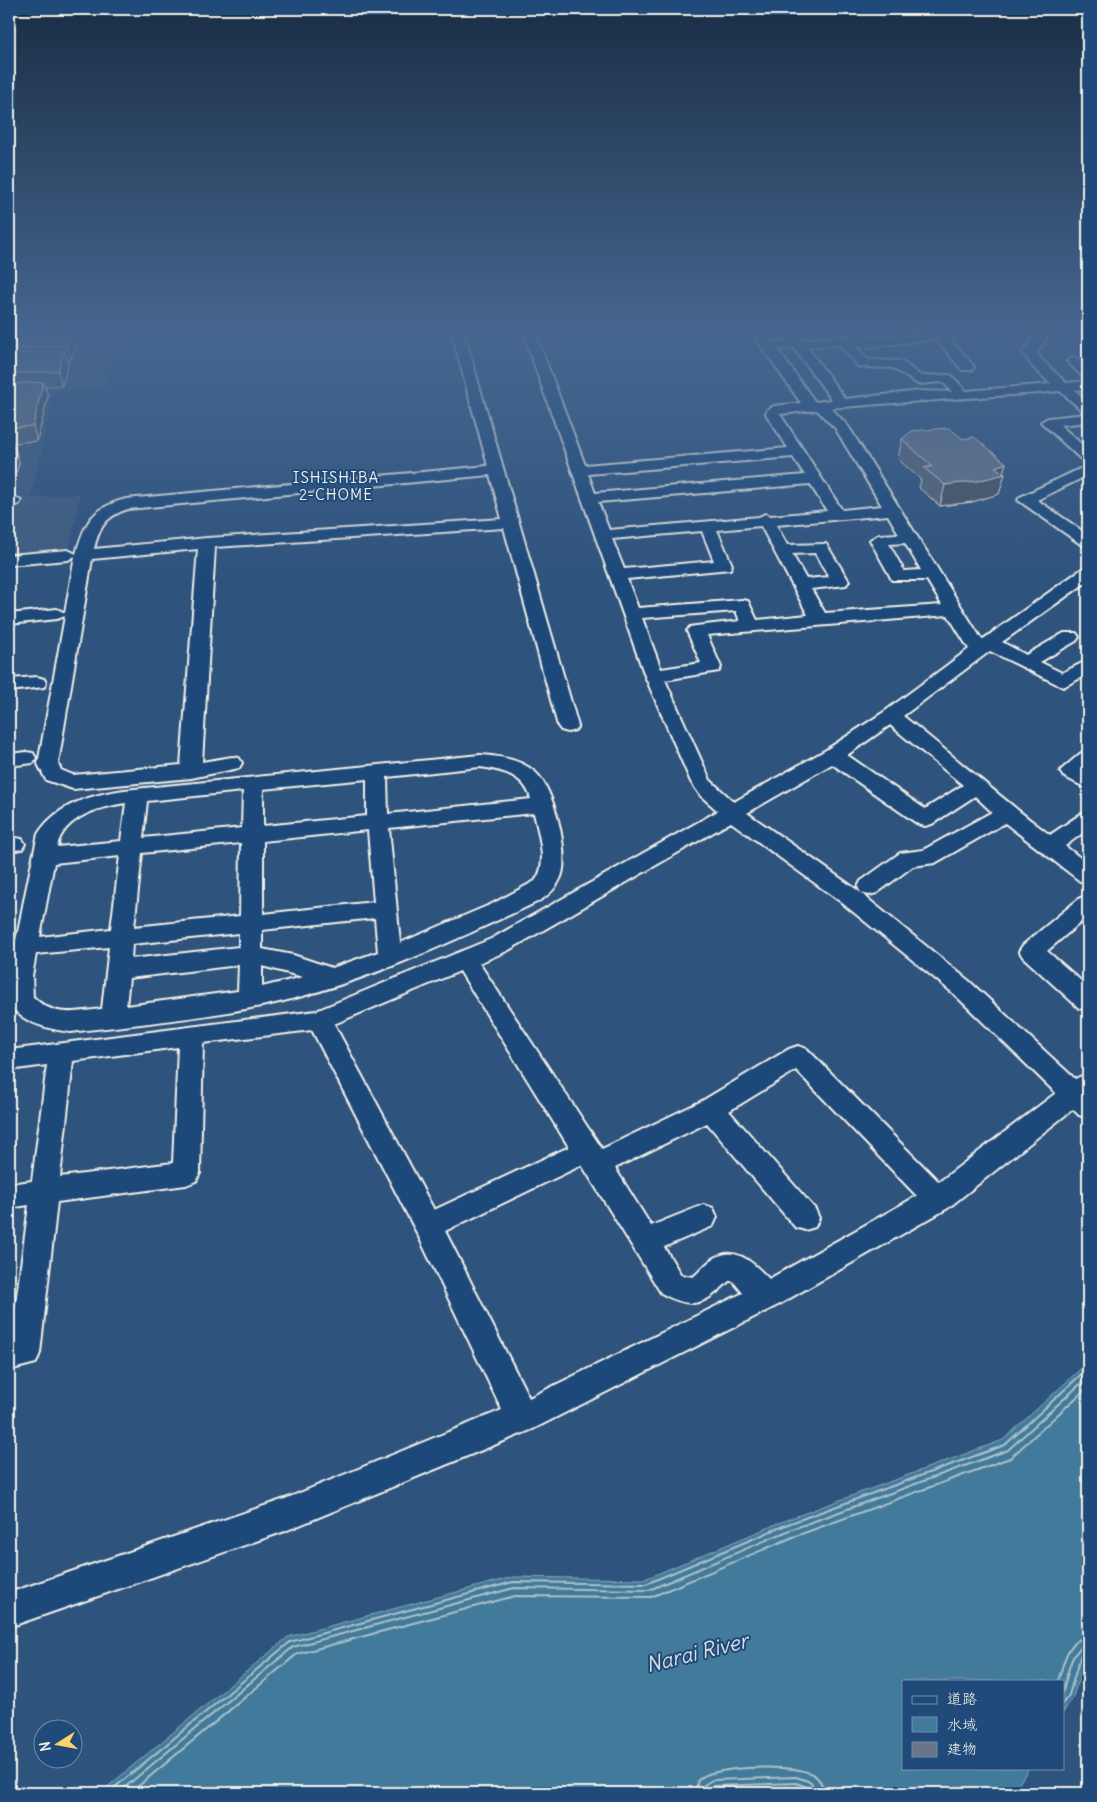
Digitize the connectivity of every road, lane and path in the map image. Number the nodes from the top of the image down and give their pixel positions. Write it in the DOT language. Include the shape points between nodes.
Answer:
graph roads {
  1 [pos="480,414"];
  2 [pos="558,414"];
  3 [pos="773,414"];
  4 [pos="826,414"];
  5 [pos="1088,418"];
  6 [pos="798,452"];
  7 [pos="1088,458"];
  8 [pos="1088,469"];
  9 [pos="496,470"];
  10 [pos="578,470"];
  11 [pos="815,479"];
  12 [pos="589,498"];
  13 [pos="893,510"];
  14 [pos="838,514"];
  15 [pos="765,519"];
  16 [pos="512,523"];
  17 [pos="707,525"];
  18 [pos="602,535"];
  19 [pos="910,538"];
  20 [pos="1088,542"];
  21 [pos="207,543"];
  22 [pos="782,550"];
  23 [pos="76,555"];
  24 [pos="9,560"];
  25 [pos="1088,573"];
  26 [pos="617,574"];
  27 [pos="933,575"];
  28 [pos="801,585"];
  29 [pos="954,609"];
  30 [pos="57,614"];
  31 [pos="631,614"];
  32 [pos="9,618"];
  33 [pos="819,619"];
  34 [pos="751,626"];
  35 [pos="1070,637"];
  36 [pos="984,646"];
  37 [pos="1026,662"];
  38 [pos="1088,666"];
  39 [pos="654,676"];
  40 [pos="37,682"];
  41 [pos="9,685"];
  42 [pos="891,716"];
  43 [pos="568,726"];
  44 [pos="833,754"];
  45 [pos="1088,758"];
  46 [pos="232,763"];
  47 [pos="191,771"];
  48 [pos="377,771"];
  49 [pos="252,782"];
  50 [pos="1088,782"];
  51 [pos="976,786"];
  52 [pos="137,795"];
  53 [pos="542,805"];
  54 [pos="733,813"];
  55 [pos="1006,813"];
  56 [pos="1088,819"];
  57 [pos="378,822"];
  58 [pos="250,835"];
  59 [pos="1050,846"];
  60 [pos="131,847"];
  61 [pos="44,856"];
  62 [pos="1088,875"];
  63 [pos="869,887"];
  64 [pos="1088,904"];
  65 [pos="385,909"];
  66 [pos="250,923"];
  67 [pos="122,936"];
  68 [pos="25,947"];
  69 [pos="250,955"];
  70 [pos="390,958"];
  71 [pos="465,960"];
  72 [pos="117,970"];
  73 [pos="330,977"];
  74 [pos="250,999"];
  75 [pos="1088,1001"];
  76 [pos="113,1017"];
  77 [pos="319,1020"];
  78 [pos="191,1035"];
  79 [pos="61,1053"];
  80 [pos="9,1060"];
  81 [pos="1084,1095"];
  82 [pos="711,1109"];
  83 [pos="592,1158"];
  84 [pos="43,1191"];
  85 [pos="9,1196"];
  86 [pos="938,1199"];
  87 [pos="703,1217"];
  88 [pos="805,1218"];
  89 [pos="428,1226"];
  90 [pos="646,1242"];
  91 [pos="766,1296"];
  92 [pos="9,1356"];
  93 [pos="522,1418"];
  94 [pos="9,1610"];
  1 -- 9 [label="street"];
  2 -- 10 [label="street"];
  3 -- 6 [label="street"];
  4 -- 13 [label="street" via="841,426"];
  5 -- 7 [label="street" via="1048,422"];
  6 -- 10 [label="street"];
  6 -- 11 [label="street"];
  8 -- 20 [label="street" via="1026,500"];
  9 -- 16 [label="street"];
  9 -- 23 [label="street" via="126,504 98,515"];
  10 -- 12 [label="street"];
  11 -- 12 [label="street"];
  11 -- 14 [label="street"];
  12 -- 18 [label="street"];
  13 -- 14 [label="street"];
  13 -- 19 [label="street"];
  14 -- 15 [label="street"];
  15 -- 17 [label="street"];
  15 -- 22 [label="street"];
  16 -- 21 [label="street"];
  16 -- 43 [label="street"];
  17 -- 18 [label="street"];
  17 -- 26 [label="street" via="724,565"];
  18 -- 26 [label="street"];
  19 -- 27 [label="street"];
  19 -- 27 [label="street" via="878,540 898,576"];
  21 -- 23 [label="street"];
  21 -- 47 [label="street"];
  22 -- 28 [label="street"];
  22 -- 28 [label="street" via="820,548 840,581"];
  23 -- 24 [label="street"];
  23 -- 47 [label="street" via="49,771 55,777 73,782"];
  25 -- 36 [label="street"];
  26 -- 31 [label="street"];
  27 -- 29 [label="street"];
  28 -- 33 [label="street"];
  29 -- 33 [label="street"];
  29 -- 36 [label="street"];
  30 -- 32 [label="street"];
  31 -- 34 [label="street" via="742,605"];
  31 -- 39 [label="street"];
  33 -- 34 [label="street"];
  34 -- 39 [label="street" via="696,631 712,668"];
  35 -- 37 [label="street"];
  36 -- 37 [label="street"];
  36 -- 42 [label="street"];
  37 -- 38 [label="street" via="1063,681"];
  39 -- 54 [label="street" via="701,782"];
  40 -- 41 [label="street"];
  42 -- 44 [label="street"];
  42 -- 51 [label="street"];
  44 -- 51 [label="street" via="925,819"];
  44 -- 54 [label="street"];
  45 -- 50 [label="street" via="1070,771"];
  46 -- 47 [label="street"];
  48 -- 49 [label="street"];
  48 -- 53 [label="street" via="480,761 505,764 526,774 534,782"];
  48 -- 57 [label="street"];
  49 -- 52 [label="street"];
  49 -- 58 [label="street"];
  51 -- 55 [label="street"];
  52 -- 60 [label="street"];
  52 -- 61 [label="street" via="95,801 69,814 49,834"];
  53 -- 57 [label="street"];
  53 -- 70 [label="street" via="552,853 552,872 546,885 529,896"];
  54 -- 71 [label="street" via="499,945"];
  54 -- 81 [label="street" via="849,896"];
  55 -- 59 [label="street"];
  55 -- 63 [label="street" via="927,858 908,858"];
  56 -- 59 [label="street"];
  57 -- 58 [label="street"];
  57 -- 65 [label="street"];
  58 -- 60 [label="street"];
  58 -- 66 [label="street"];
  59 -- 62 [label="street"];
  60 -- 61 [label="street"];
  60 -- 67 [label="street"];
  61 -- 68 [label="street"];
  64 -- 75 [label="street" via="1031,951"];
  65 -- 66 [label="street"];
  65 -- 70 [label="street"];
  66 -- 67 [label="street"];
  66 -- 69 [label="street"];
  67 -- 68 [label="street"];
  67 -- 72 [label="street"];
  68 -- 76 [label="street" via="20,976 21,1000 34,1014 50,1021 70,1022"];
  69 -- 72 [label="street"];
  69 -- 73 [label="street" via="293,964"];
  69 -- 74 [label="street"];
  70 -- 73 [label="street"];
  71 -- 77 [label="street"];
  71 -- 83 [label="street"];
  72 -- 76 [label="street"];
  73 -- 74 [label="street"];
  74 -- 76 [label="street"];
  77 -- 78 [label="street"];
  77 -- 89 [label="street"];
  78 -- 79 [label="street"];
  78 -- 84 [label="street" via="186,1173"];
  79 -- 80 [label="street"];
  79 -- 84 [label="street"];
  81 -- 86 [label="street"];
  82 -- 83 [label="street"];
  82 -- 86 [label="street" via="798,1056"];
  82 -- 88 [label="street"];
  83 -- 89 [label="street"];
  83 -- 90 [label="street"];
  84 -- 85 [label="street"];
  84 -- 92 [label="street" via="25,1354"];
  86 -- 91 [label="street"];
  87 -- 90 [label="street"];
  89 -- 93 [label="street"];
  90 -- 91 [label="street" via="671,1284 684,1292 703,1288 723,1268 739,1268"];
  91 -- 93 [label="street"];
  93 -- 94 [label="street" via="285,1515"];
}
